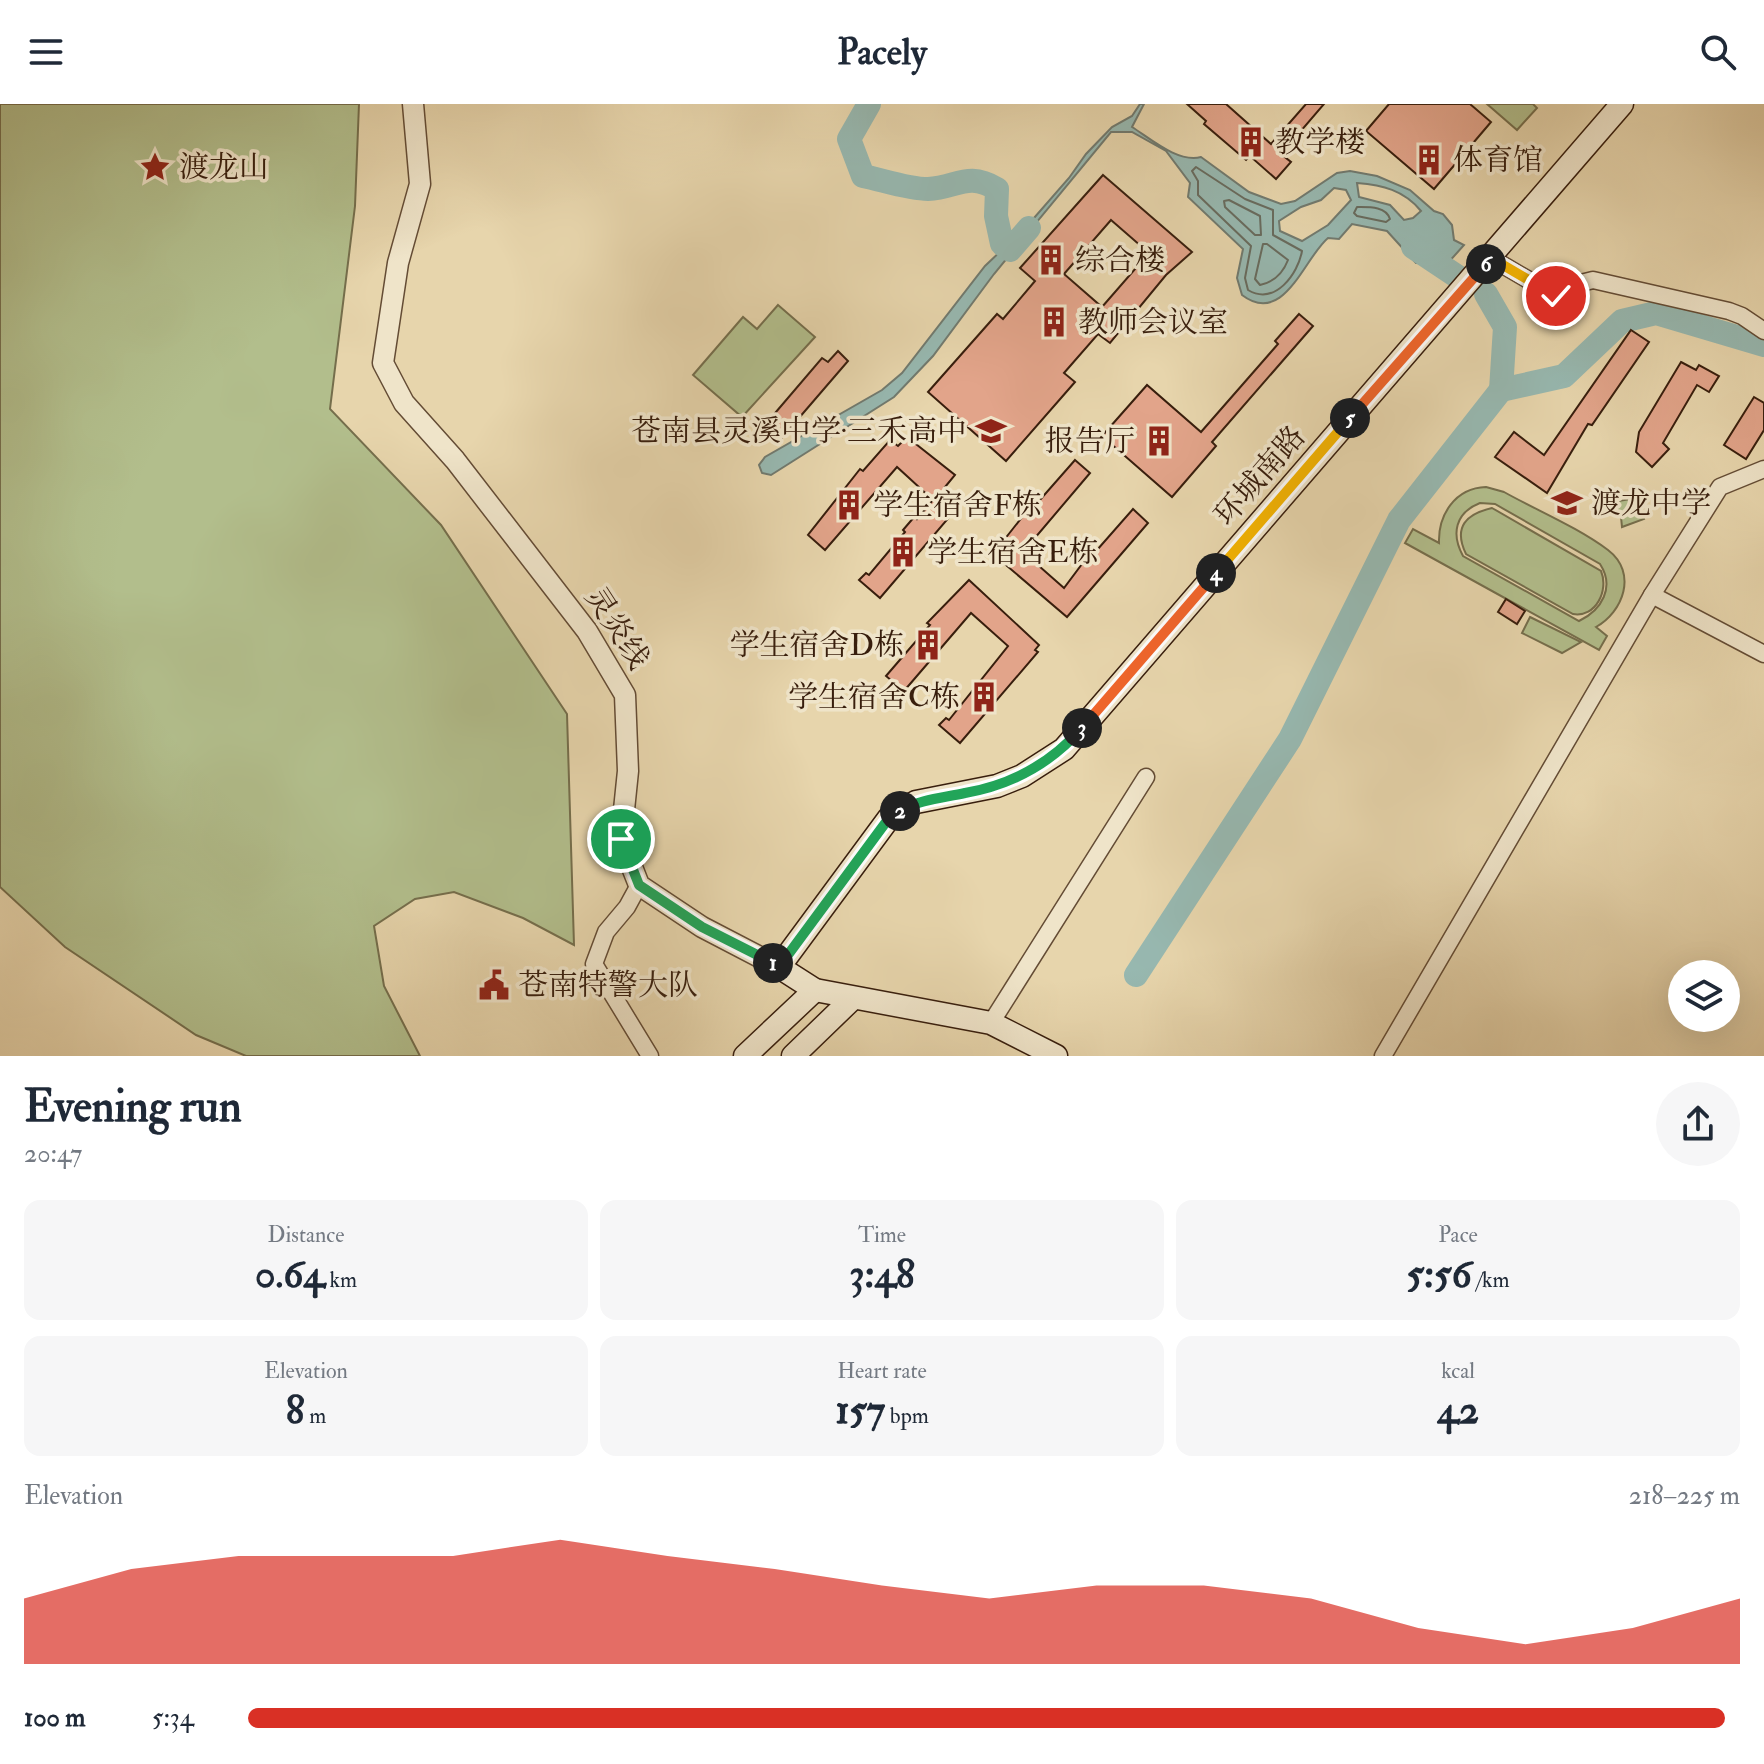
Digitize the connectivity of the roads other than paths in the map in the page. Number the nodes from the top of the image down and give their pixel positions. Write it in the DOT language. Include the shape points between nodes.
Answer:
graph roads {
  1 [pos="413,104"];
  2 [pos="1622,104"];
  3 [pos="1491,258"];
  4 [pos="1764,331"];
  5 [pos="1764,469"];
  6 [pos="1652,595"];
  7 [pos="1764,654"];
  8 [pos="1146,777"];
  9 [pos="639,885"];
  10 [pos="779,967"];
  11 [pos="815,990"];
  12 [pos="853,998"];
  13 [pos="991,1023"];
  14 [pos="650,1056"];
  15 [pos="745,1056"];
  16 [pos="793,1056"];
  17 [pos="1056,1056"];
  18 [pos="1383,1056"];
  1 -- 9 [label="street, 灵炎线" via="420,184 398,263 383,363 404,403 455,460 587,631 625,695 628,771 621,839"];
  2 -- 3 [label="main road, 环城南路"];
  3 -- 4 [label="street" via="1556,296 1593,280 1729,311"];
  3 -- 10 [label="main road, 环城南路" via="1064,749 997,786 916,802 889,818"];
  5 -- 6 [label="street" via="1720,487"];
  6 -- 7 [label="street"];
  6 -- 18 [label="street"];
  8 -- 13 [label="street"];
  9 -- 10 [label="street" via="702,927"];
  9 -- 14 [label="street" via="606,932 594,964"];
  10 -- 11 [label="main road"];
  11 -- 12 [label="main road"];
  11 -- 15 [label="main road"];
  12 -- 13 [label="main road"];
  12 -- 16 [label="main road"];
  13 -- 17 [label="main road"];
}
